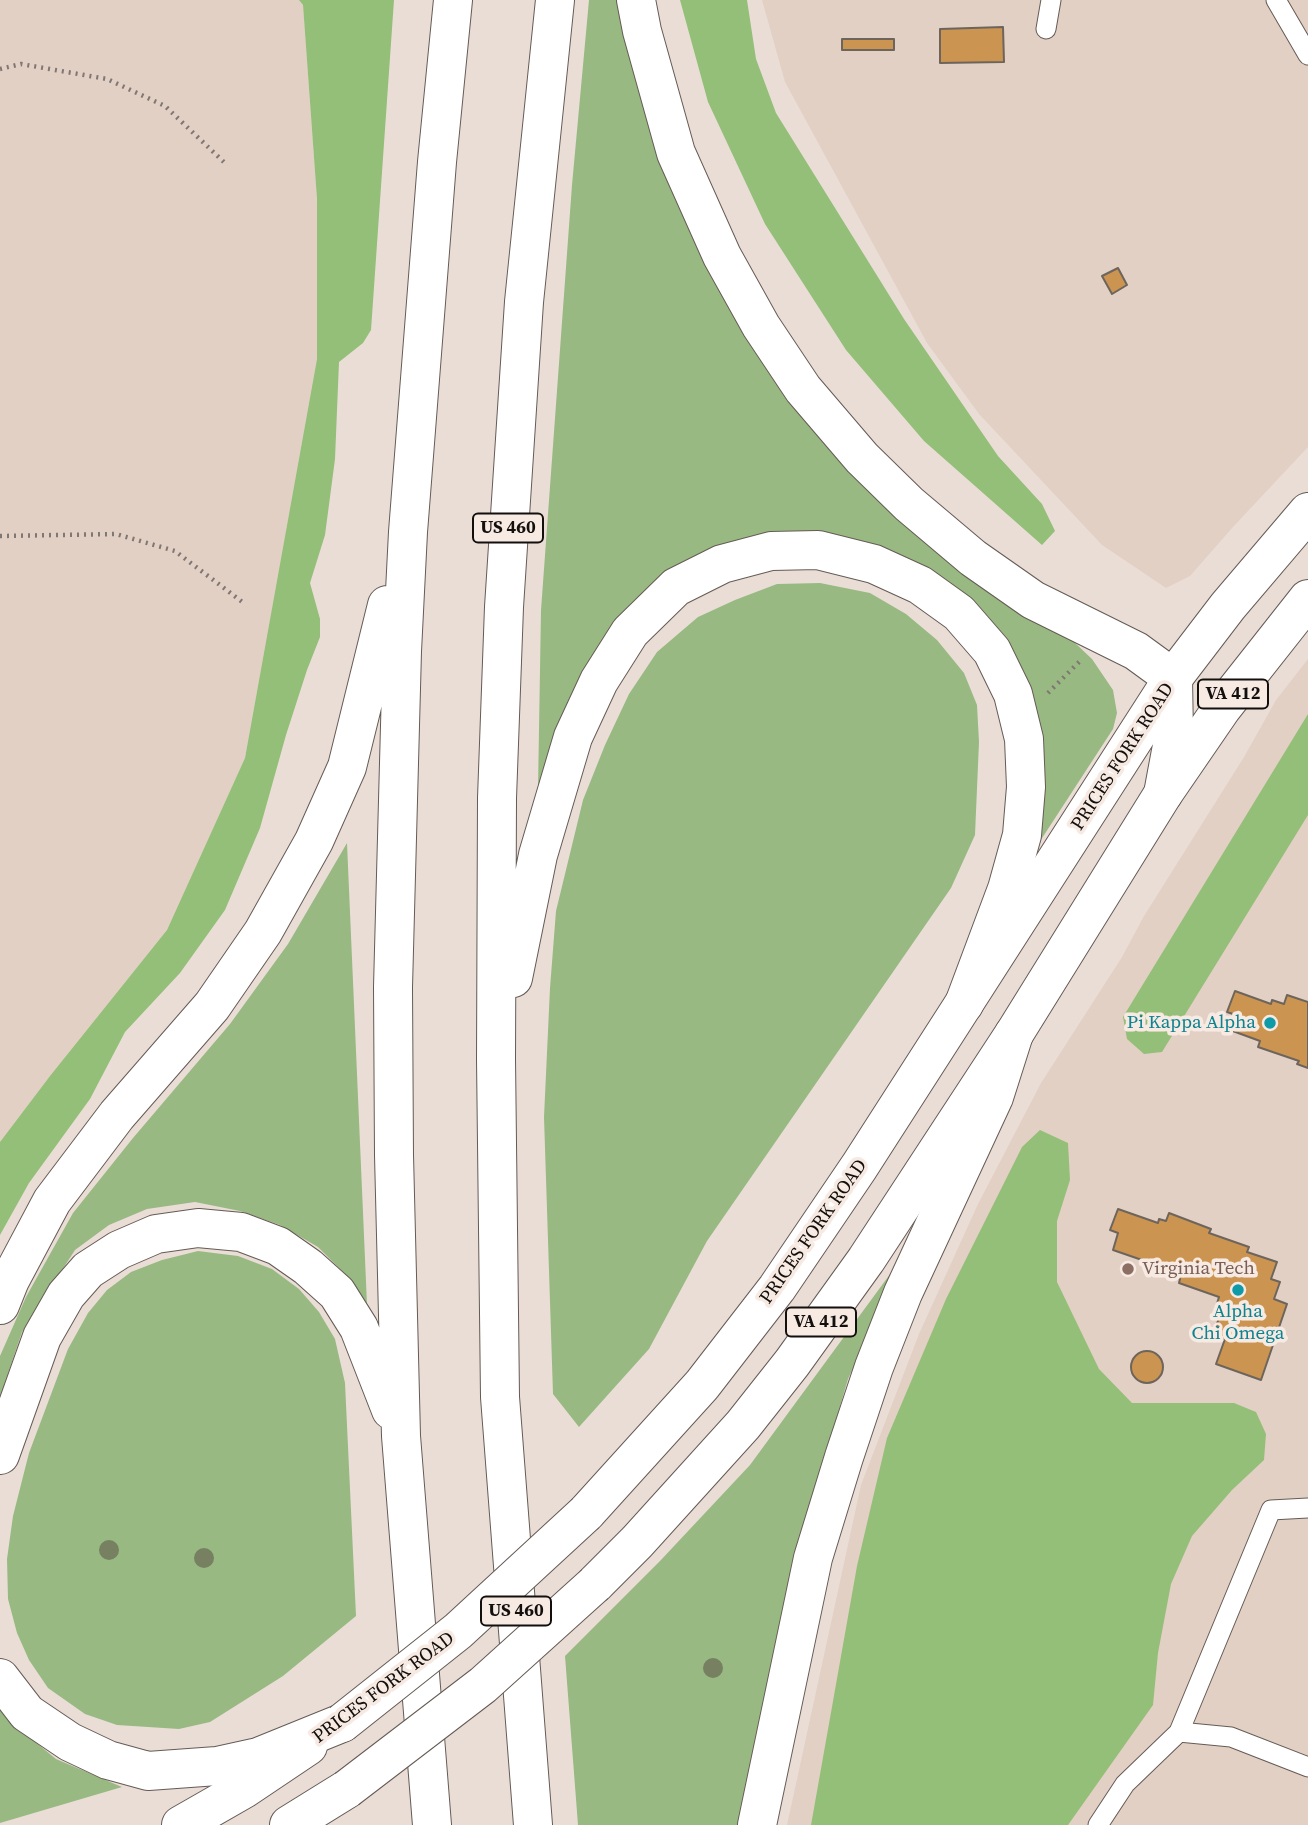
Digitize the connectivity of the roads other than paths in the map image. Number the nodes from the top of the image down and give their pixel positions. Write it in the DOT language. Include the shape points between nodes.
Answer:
graph roads {
  1 [pos="453,0"];
  2 [pos="555,0"];
  3 [pos="636,0"];
  4 [pos="1051,0"];
  5 [pos="1276,0"];
  6 [pos="1046,29"];
  7 [pos="1308,55"];
  8 [pos="1308,512"];
  9 [pos="408,532"];
  10 [pos="1308,599"];
  11 [pos="1173,678"];
  12 [pos="1163,794"];
  13 [pos="964,1004"];
  14 [pos="1014,1034"];
  15 [pos="496,1059"];
  16 [pos="0,1305"];
  17 [pos="401,1436"];
  18 [pos="0,1455"];
  19 [pos="1308,1508"];
  20 [pos="0,1678"];
  21 [pos="342,1723"];
  22 [pos="1179,1732"];
  23 [pos="1308,1767"];
  24 [pos="181,1825"];
  25 [pos="289,1825"];
  26 [pos="432,1825"];
  27 [pos="533,1825"];
  28 [pos="757,1825"];
  29 [pos="1098,1825"];
  1 -- 9 [label="main road"];
  2 -- 15 [label="main road, US 460" via="524,302 504,593"];
  3 -- 11 [label="main road" via="688,183 748,303 803,389 862,458 973,558 1033,600 1136,651"];
  4 -- 6 [label="lane"];
  5 -- 7 [label="lane"];
  8 -- 11 [label="main road, PRICES FORK ROAD / VA 412"];
  9 -- 16 [label="main road" via="347,767 314,841 263,932 212,1006 117,1115 52,1201"];
  9 -- 17 [label="main road" via="393,987"];
  10 -- 12 [label="main road, VA 412" via="1222,708"];
  11 -- 12 [label="main road" via="1174,736"];
  11 -- 13 [label="main road, PRICES FORK ROAD / VA 412"];
  12 -- 14 [label="main road, VA 412"];
  13 -- 15 [label="main road" via="1022,835 1024,739 1013,694 992,650 959,613 920,585 874,564 818,550 771,551 722,564 676,587 631,632 599,681 573,737 538,855"];
  13 -- 21 [label="main road, PRICES FORK ROAD / VA 412, bridge" via="777,1288 702,1385 586,1513 458,1631"];
  14 -- 25 [label="main road, VA 412, bridge" via="866,1260 792,1363 637,1542 483,1685 347,1789"];
  14 -- 28 [label="main road" via="994,1097 903,1293 844,1457 813,1558"];
  15 -- 27 [label="main road, US 460" via="500,1396"];
  17 -- 18 [label="main road" via="359,1328 337,1293 278,1245 241,1232 198,1228 156,1234 119,1250 88,1270 66,1295 43,1337"];
  17 -- 26 [label="main road"];
  19 -- 22 [label="lane" via="1271,1510"];
  20 -- 21 [label="main road" via="27,1713 70,1742 108,1760 148,1771 217,1766 258,1757"];
  21 -- 24 [label="main road, PRICES FORK ROAD"];
  22 -- 23 [label="lane" via="1231,1737"];
  22 -- 29 [label="lane" via="1125,1784"];
}
